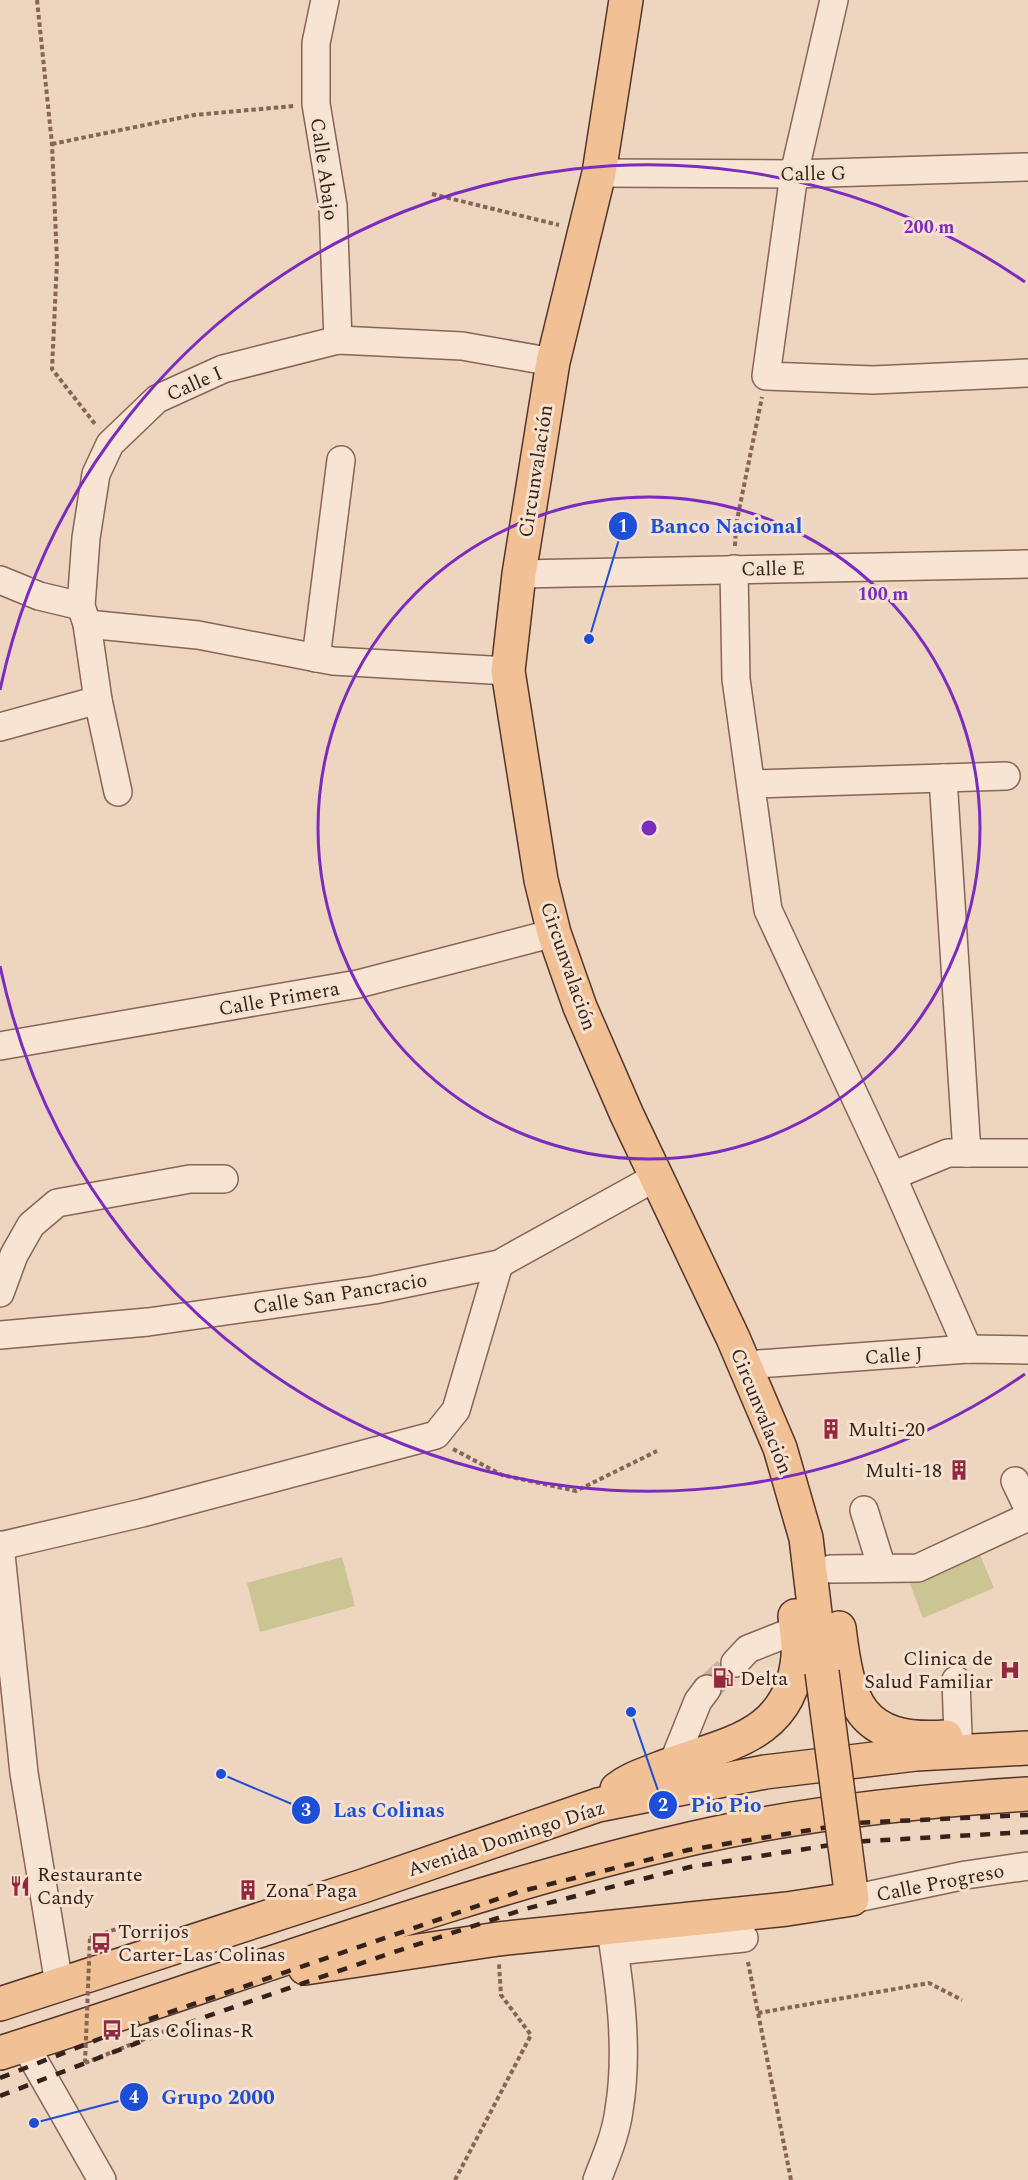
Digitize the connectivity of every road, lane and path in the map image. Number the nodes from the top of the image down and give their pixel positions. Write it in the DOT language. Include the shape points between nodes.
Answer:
graph roads {
  1 [pos="37,0"];
  2 [pos="325,0"];
  3 [pos="626,0"];
  4 [pos="834,0"];
  5 [pos="316,104"];
  6 [pos="52,144"];
  7 [pos="1028,167"];
  8 [pos="599,173"];
  9 [pos="794,174"];
  10 [pos="432,194"];
  11 [pos="583,230"];
  12 [pos="338,340"];
  13 [pos="553,362"];
  14 [pos="1028,373"];
  15 [pos="766,376"];
  16 [pos="110,444"];
  17 [pos="342,460"];
  18 [pos="736,525"];
  19 [pos="1028,564"];
  20 [pos="734,569"];
  21 [pos="519,574"];
  22 [pos="0,580"];
  23 [pos="84,615"];
  24 [pos="316,658"];
  25 [pos="508,671"];
  26 [pos="98,700"];
  27 [pos="0,727"];
  28 [pos="1005,776"];
  29 [pos="943,778"];
  30 [pos="751,783"];
  31 [pos="118,792"];
  32 [pos="554,933"];
  33 [pos="0,1046"];
  34 [pos="967,1153"];
  35 [pos="1028,1153"];
  36 [pos="658,1176"];
  37 [pos="891,1176"];
  38 [pos="224,1179"];
  39 [pos="698,1263"];
  40 [pos="499,1264"];
  41 [pos="0,1293"];
  42 [pos="0,1335"];
  43 [pos="968,1349"];
  44 [pos="1028,1350"];
  45 [pos="759,1364"];
  46 [pos="436,1435"];
  47 [pos="657,1451"];
  48 [pos="1015,1481"];
  49 [pos="1028,1508"];
  50 [pos="864,1510"];
  51 [pos="1028,1517"];
  52 [pos="0,1545"];
  53 [pos="882,1568"];
  54 [pos="831,1569"];
  55 [pos="796,1630"];
  56 [pos="735,1663"];
  57 [pos="956,1680"];
  58 [pos="707,1689"];
  59 [pos="958,1736"];
  60 [pos="1028,1741"];
  61 [pos="1028,1748"];
  62 [pos="673,1763"];
  63 [pos="1028,1794"];
  64 [pos="598,1805"];
  65 [pos="1028,1866"];
  66 [pos="852,1899"];
  67 [pos="131,1924"];
  68 [pos="612,1938"];
  69 [pos="744,1938"];
  70 [pos="498,1939"];
  71 [pos="214,1982"];
  72 [pos="59,1984"];
  73 [pos="962,2000"];
  74 [pos="0,2004"];
  75 [pos="758,2013"];
  76 [pos="13,2049"];
  77 [pos="85,2063"];
  78 [pos="102,2180"];
  79 [pos="455,2180"];
  80 [pos="597,2180"];
  81 [pos="791,2180"];
  1 -- 6 [label="path"];
  2 -- 5 [label="street, Calle Abajo" via="316,43"];
  3 -- 8 [label="main road, Circunvalación"];
  4 -- 9 [label="street"];
  5 -- 6 [label="path" via="194,115"];
  5 -- 12 [label="street, Calle Abajo" via="333,206"];
  6 -- 16 [label="path" via="57,261 52,369"];
  7 -- 9 [label="street, Calle G"];
  8 -- 9 [label="street, Calle G"];
  8 -- 11 [label="main road, Circunvalación"];
  9 -- 15 [label="street"];
  10 -- 11 [label="path"];
  11 -- 13 [label="main road, Circunvalación"];
  12 -- 13 [label="street, Calle I" via="462,346"];
  12 -- 16 [label="street, Calle I" via="223,369 157,399"];
  13 -- 21 [label="main road, Circunvalación"];
  14 -- 15 [label="street" via="873,380"];
  15 -- 18 [label="path"];
  16 -- 23 [label="street, Calle I" via="96,474 86,538"];
  17 -- 24 [label="street"];
  19 -- 20 [label="street, Calle E"];
  20 -- 21 [label="street, Calle E"];
  20 -- 30 [label="street" via="736,679"];
  21 -- 25 [label="main road, Circunvalación"];
  22 -- 23 [label="street"];
  23 -- 24 [label="street"];
  23 -- 26 [label="street, Calle I"];
  24 -- 25 [label="street"];
  25 -- 32 [label="main road, Circunvalación" via="541,880"];
  26 -- 27 [label="street"];
  26 -- 31 [label="street, Calle I"];
  28 -- 29 [label="street"];
  29 -- 30 [label="street"];
  29 -- 34 [label="street"];
  30 -- 37 [label="street" via="768,910"];
  32 -- 33 [label="street, Calle Primera" via="358,984"];
  32 -- 36 [label="main road, Circunvalación" via="580,1007"];
  34 -- 35 [label="street"];
  34 -- 37 [label="street" via="948,1153"];
  36 -- 39 [label="main road, Circunvalación"];
  36 -- 40 [label="street, Calle San Pancracio"];
  37 -- 43 [label="street"];
  38 -- 41 [label="street" via="190,1179 57,1203 31,1225 14,1255"];
  39 -- 45 [label="main road"];
  39 -- 55 [label="main road" via="718,1346 755,1428 777,1498 794,1588"];
  39 -- 66 [label="main road, Circunvalación, bridge" via="756,1390 798,1504 806,1538"];
  40 -- 42 [label="street, Calle San Pancracio" via="363,1292 147,1322"];
  40 -- 46 [label="street" via="456,1410"];
  43 -- 44 [label="street, Calle J"];
  43 -- 45 [label="street, Calle J"];
  45 -- 54 [label="main road" via="779,1398 803,1455 827,1533"];
  46 -- 47 [label="path" via="456,1451 502,1475 576,1491"];
  46 -- 52 [label="street" via="142,1513"];
  48 -- 49 [label="street"];
  50 -- 53 [label="street"];
  51 -- 53 [label="street" via="918,1568"];
  52 -- 72 [label="street" via="24,1773"];
  53 -- 54 [label="street"];
  54 -- 59 [label="main road" via="843,1666 851,1696 862,1713 873,1723 910,1735"];
  55 -- 56 [label="street" via="748,1649"];
  55 -- 62 [label="main road" via="798,1655 791,1690 768,1722 731,1745"];
  57 -- 59 [label="street"];
  58 -- 62 [label="street" via="698,1701"];
  59 -- 60 [label="main road" via="997,1733"];
  61 -- 64 [label="main road, Avenida Domingo Díaz" via="916,1754 765,1772"];
  62 -- 64 [label="main road" via="624,1784"];
  63 -- 71 [label="main road" via="923,1800 696,1838 466,1898"];
  64 -- 72 [label="main road, Avenida Domingo Díaz"];
  65 -- 66 [label="street, Calle Progreso"];
  66 -- 68 [label="main road"];
  67 -- 77 [label="path, bridge" via="90,1938"];
  68 -- 69 [label="street"];
  68 -- 70 [label="main road"];
  68 -- 80 [label="street" via="621,2016 622,2074 614,2131"];
  69 -- 75 [label="path"];
  70 -- 71 [label="main road"];
  70 -- 79 [label="path" via="501,1995 531,2035"];
  71 -- 76 [label="main road"];
  72 -- 74 [label="main road, Avenida Domingo Díaz"];
  73 -- 75 [label="path" via="929,1983"];
  75 -- 81 [label="path"];
  76 -- 78 [label="street"];
}
